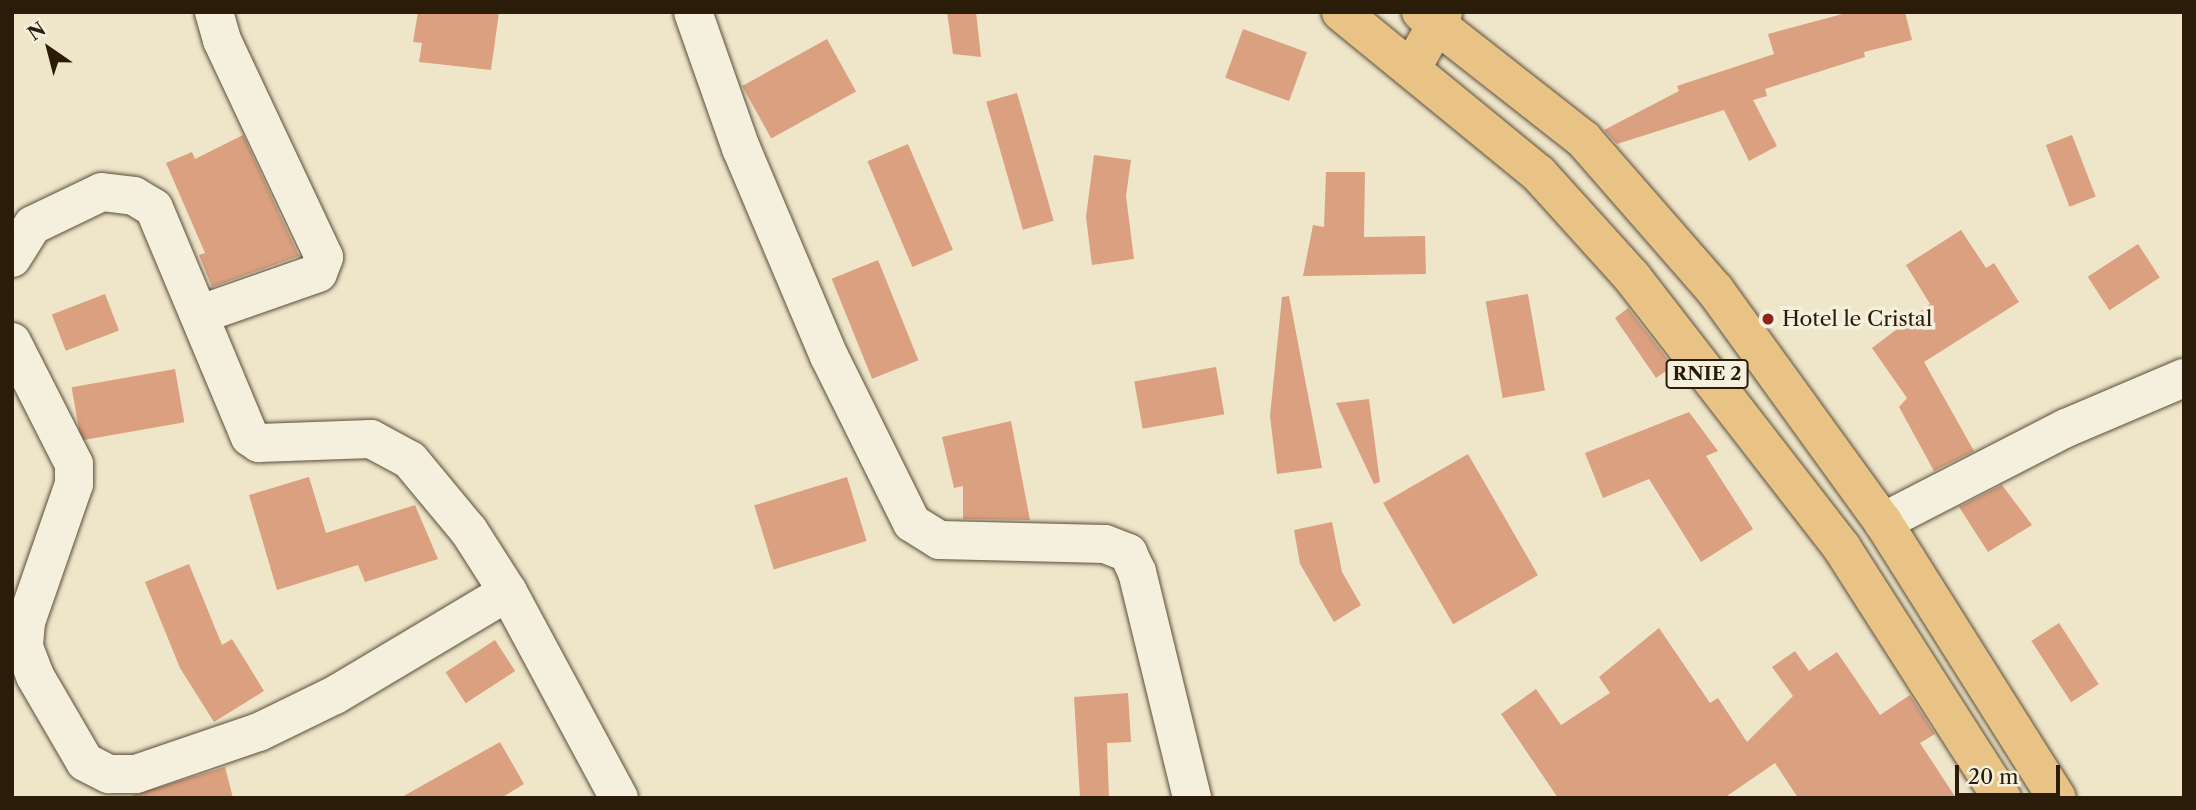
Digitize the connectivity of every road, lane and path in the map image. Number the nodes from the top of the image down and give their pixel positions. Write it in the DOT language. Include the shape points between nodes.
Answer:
graph roads {
  1 [pos="215,12"];
  2 [pos="693,12"];
  3 [pos="1341,12"];
  4 [pos="1434,16"];
  5 [pos="1413,66"];
  6 [pos="12,258"];
  7 [pos="201,314"];
  8 [pos="12,342"];
  9 [pos="2184,378"];
  10 [pos="1883,522"];
  11 [pos="508,592"];
  12 [pos="619,798"];
  13 [pos="1192,798"];
  14 [pos="2002,798"];
  15 [pos="2057,798"];
  1 -- 7 [label="street" via="222,40 324,257 318,273"];
  2 -- 13 [label="street" via="741,148 829,356 912,523 939,540 1105,544 1128,554 1137,572"];
  3 -- 5 [label="main road, RNIE 2 / RNIE 2"];
  4 -- 5 [label="main road"];
  4 -- 10 [label="main road, RNIE 2 / RNIE 2" via="1584,140 1715,290"];
  5 -- 14 [label="main road, RNIE 2 / RNIE 2" via="1539,174 1632,277 1842,548"];
  6 -- 7 [label="street" via="33,225 65,205 102,192 134,196 154,208"];
  7 -- 11 [label="street" via="250,437 259,443 371,439 391,446 410,460 469,531"];
  8 -- 11 [label="street" via="74,464 74,484 26,622 24,647 35,676 85,762 109,774 136,774 259,732 335,695"];
  9 -- 10 [label="street" via="2066,428"];
  10 -- 15 [label="main road, RNIE 2 / RNIE 2"];
  11 -- 12 [label="street"];
}
